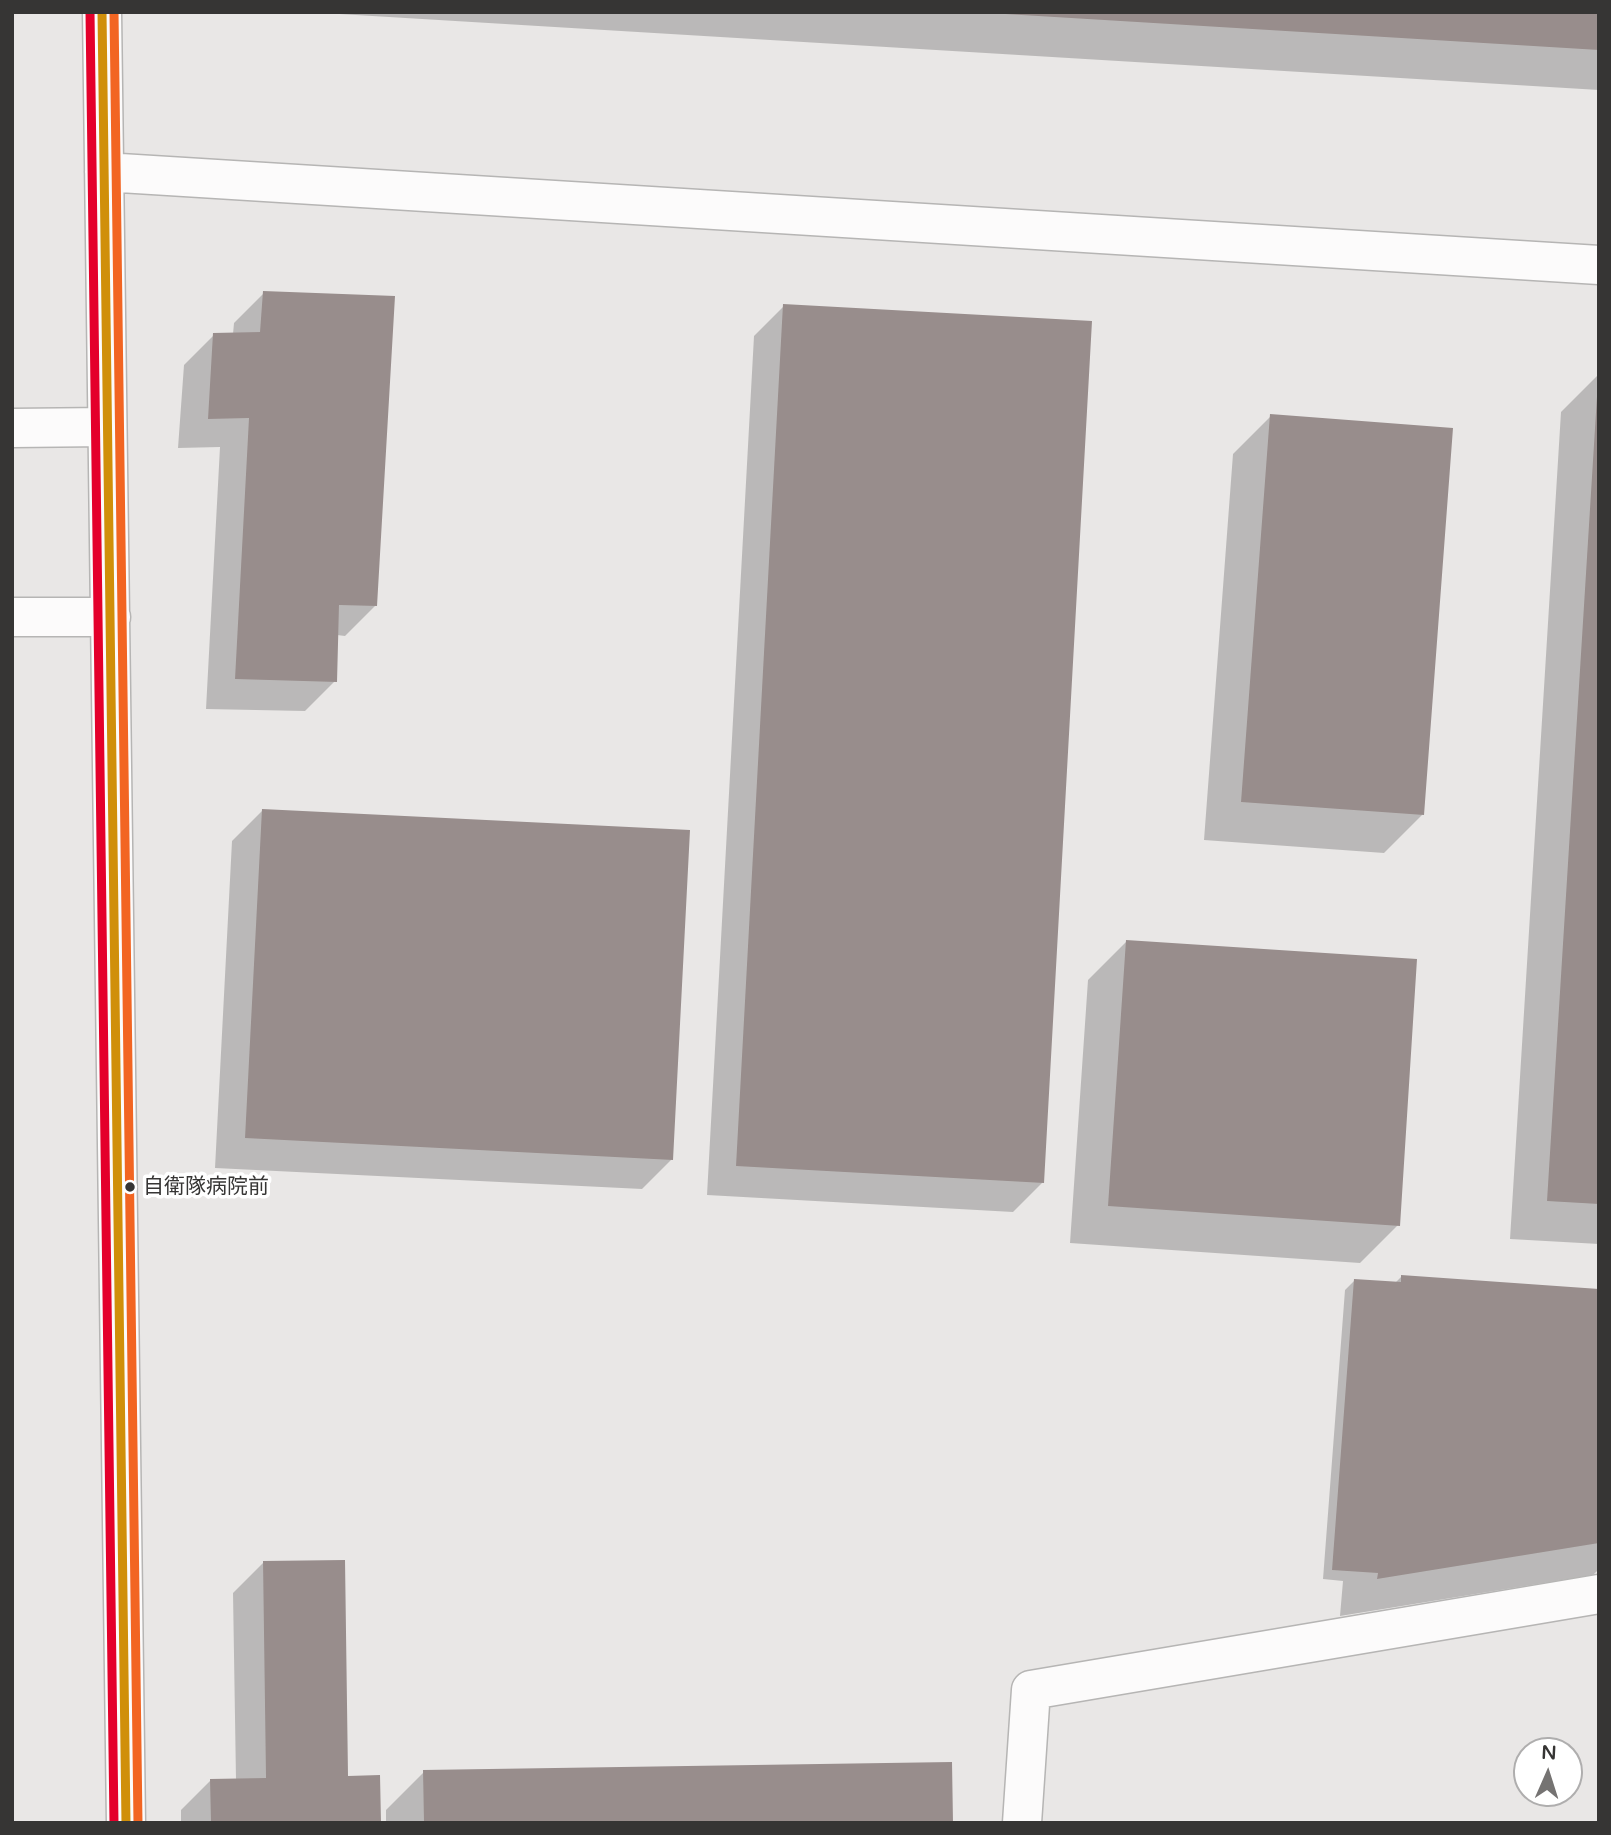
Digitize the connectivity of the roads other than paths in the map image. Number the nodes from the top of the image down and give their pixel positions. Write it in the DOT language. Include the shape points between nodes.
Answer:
graph roads {
  1 [pos="102,12"];
  2 [pos="104,172"];
  3 [pos="1599,265"];
  4 [pos="107,427"];
  5 [pos="12,428"];
  6 [pos="12,617"];
  7 [pos="111,617"];
  8 [pos="1599,1594"];
  9 [pos="125,1823"];
  10 [pos="1022,1823"];
  1 -- 2 [label="street"];
  2 -- 3 [label="street"];
  2 -- 4 [label="street"];
  4 -- 5 [label="street"];
  4 -- 7 [label="street"];
  6 -- 7 [label="street"];
  7 -- 9 [label="street"];
  8 -- 10 [label="street" via="1031,1690"];
}
